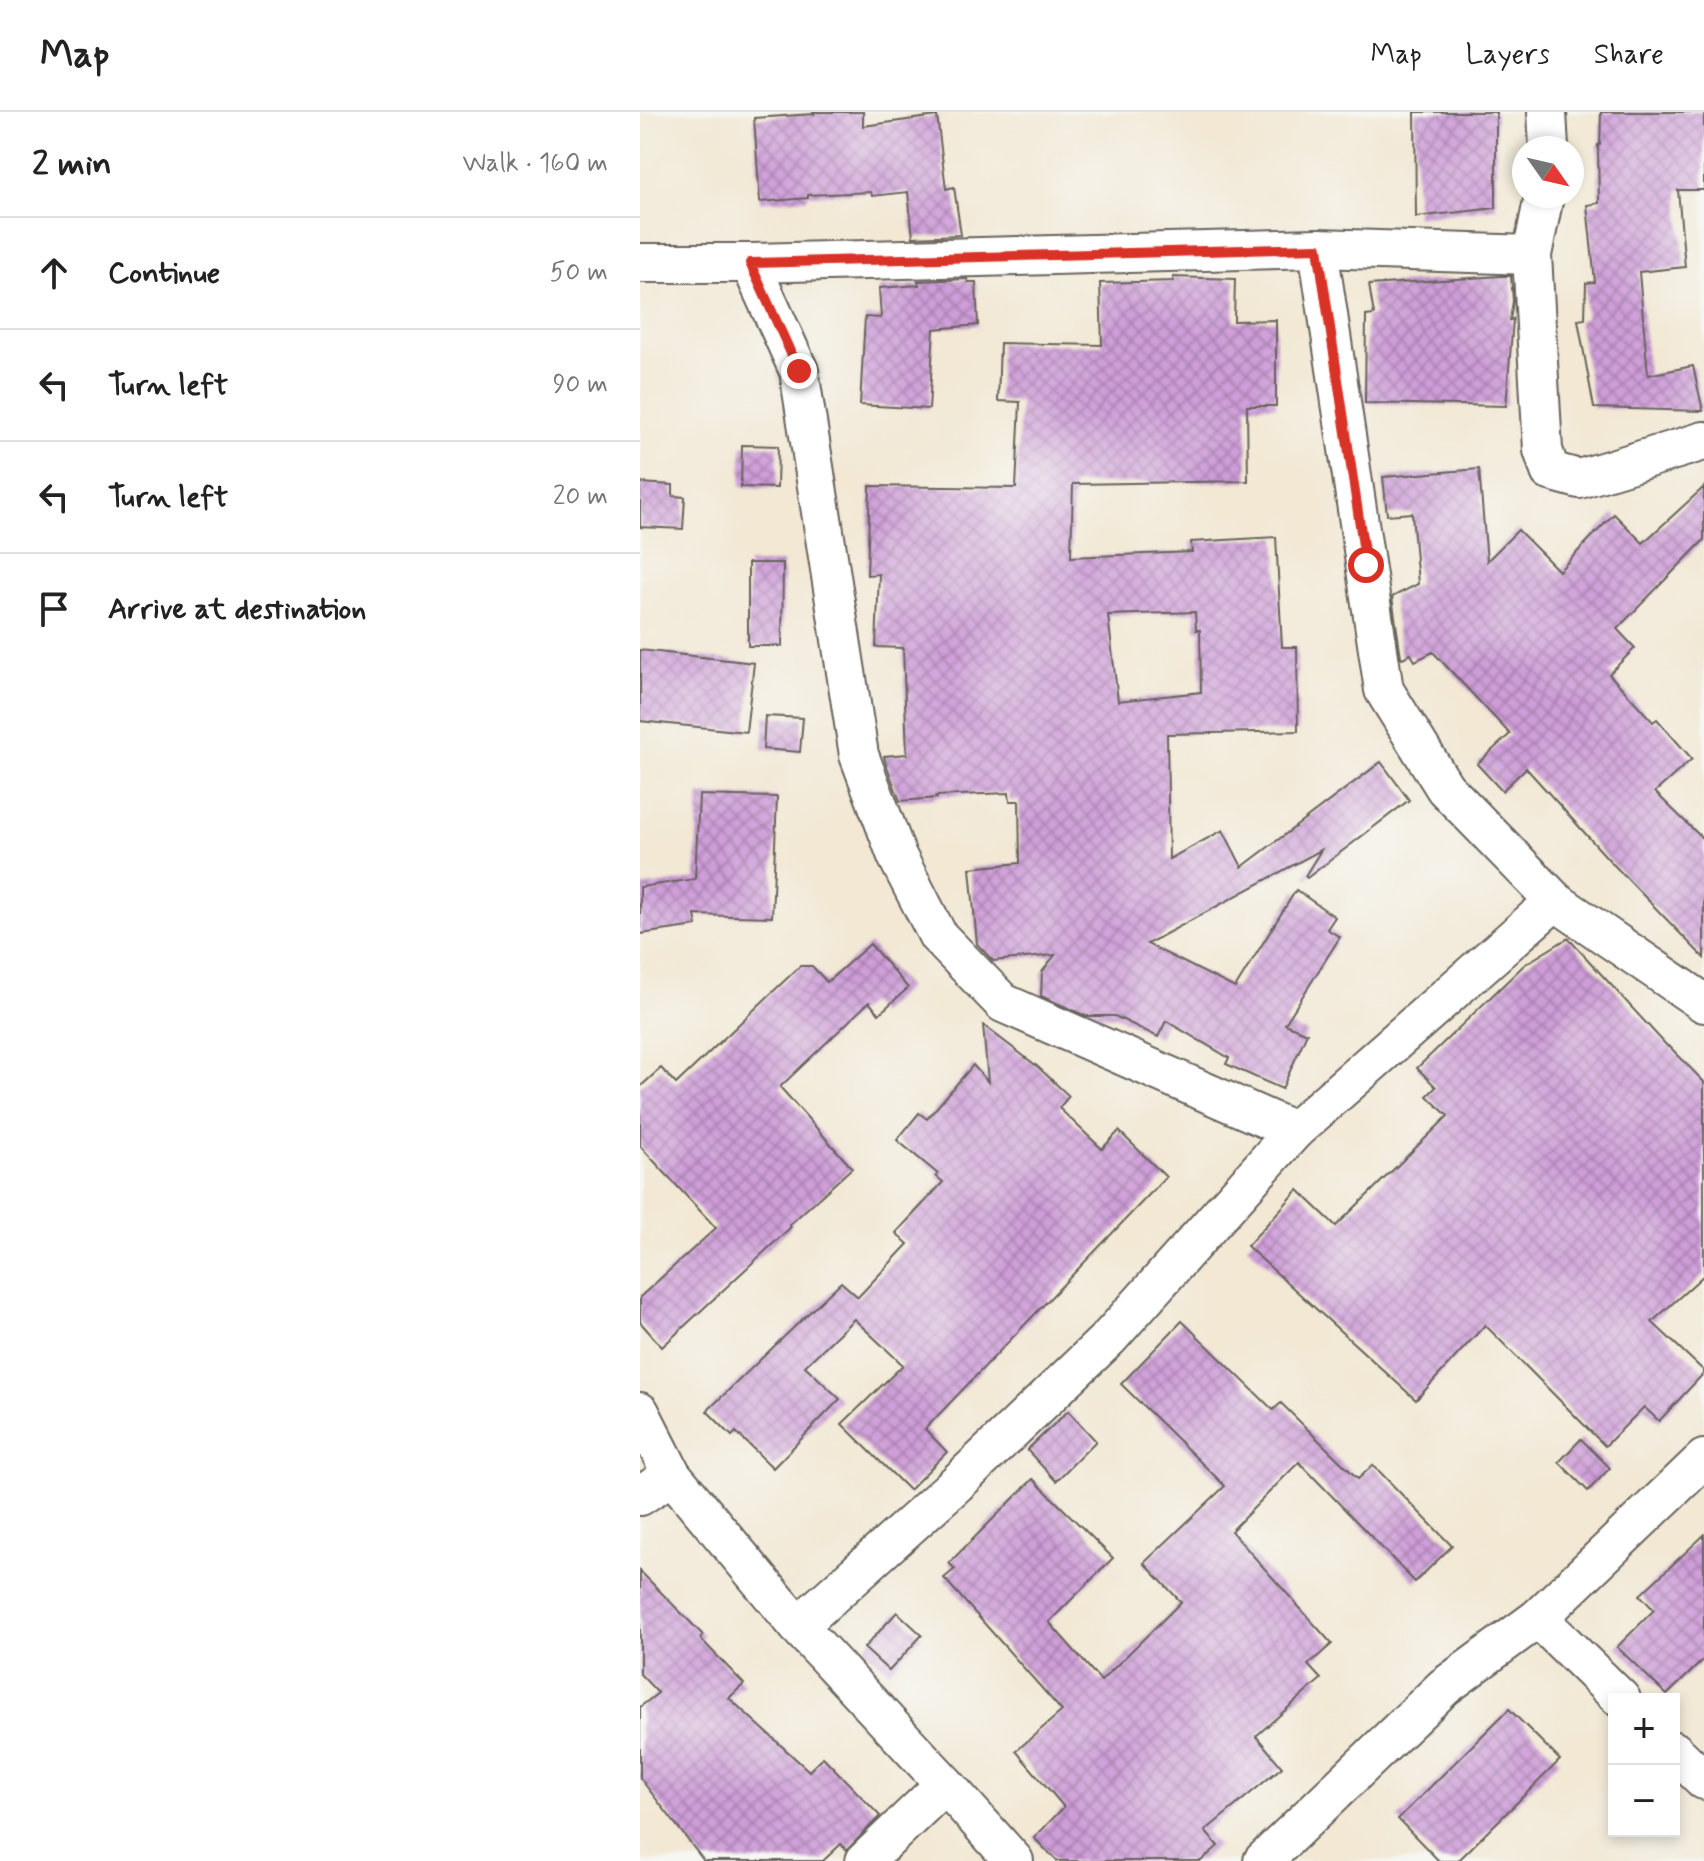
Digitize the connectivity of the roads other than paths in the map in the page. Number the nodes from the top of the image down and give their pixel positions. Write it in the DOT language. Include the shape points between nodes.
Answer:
graph roads {
  1 [pos="1547,112"];
  2 [pos="1548,136"];
  3 [pos="1542,208"];
  4 [pos="1318,248"];
  5 [pos="1532,255"];
  6 [pos="640,263"];
  7 [pos="750,263"];
  8 [pos="1704,441"];
  9 [pos="1555,901"];
  10 [pos="1704,1003"];
  11 [pos="1294,1131"];
  12 [pos="640,1412"];
  13 [pos="1704,1459"];
  14 [pos="672,1475"];
  15 [pos="640,1496"];
  16 [pos="1538,1618"];
  17 [pos="798,1626"];
  18 [pos="1615,1693"];
  19 [pos="1680,1757"];
  20 [pos="1704,1780"];
  21 [pos="945,1784"];
  22 [pos="865,1861"];
  23 [pos="1014,1861"];
  24 [pos="1263,1861"];
  1 -- 2 [label="street"];
  3 -- 5 [label="street"];
  4 -- 5 [label="street"];
  4 -- 7 [label="street"];
  4 -- 9 [label="street" via="1384,690 1445,788"];
  5 -- 8 [label="street" via="1543,450 1550,471 1579,479"];
  6 -- 7 [label="street"];
  7 -- 11 [label="street" via="799,371 859,755 897,856 938,936 1003,1003"];
  9 -- 10 [label="street"];
  9 -- 11 [label="street"];
  11 -- 17 [label="street" via="1109,1338"];
  12 -- 14 [label="street"];
  13 -- 16 [label="street"];
  14 -- 15 [label="street"];
  14 -- 17 [label="street"];
  16 -- 18 [label="street"];
  16 -- 24 [label="street" via="1444,1687"];
  17 -- 21 [label="street"];
  19 -- 20 [label="street"];
  21 -- 22 [label="street"];
  21 -- 23 [label="street"];
}
